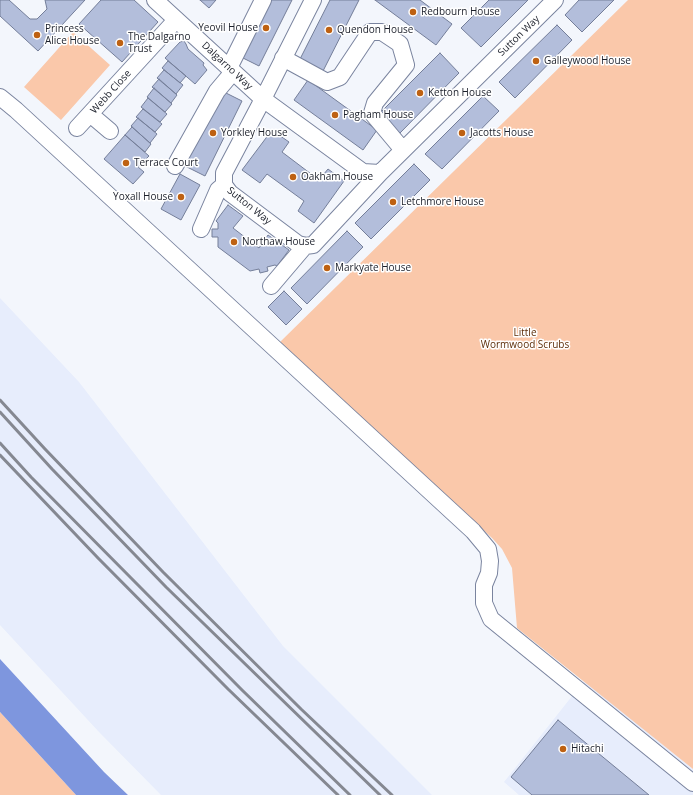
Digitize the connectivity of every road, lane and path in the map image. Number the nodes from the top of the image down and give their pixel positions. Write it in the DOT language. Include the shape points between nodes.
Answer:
graph roads {
  1 [pos="155,0"];
  2 [pos="263,0"];
  3 [pos="313,0"];
  4 [pos="555,0"];
  5 [pos="176,20"];
  6 [pos="283,58"];
  7 [pos="231,70"];
  8 [pos="0,97"];
  9 [pos="263,99"];
  10 [pos="90,114"];
  11 [pos="77,128"];
  12 [pos="110,131"];
  13 [pos="403,150"];
  14 [pos="175,166"];
  15 [pos="380,173"];
  16 [pos="224,185"];
  17 [pos="201,229"];
  18 [pos="305,246"];
  19 [pos="271,286"];
  20 [pos="693,783"];
  1 -- 5 [label="street, Dalgarno Way"];
  2 -- 7 [label="street"];
  3 -- 6 [label="street, Sutton Way"];
  4 -- 13 [label="street, Sutton Way"];
  5 -- 7 [label="street, Dalgarno Way"];
  5 -- 10 [label="street, Webb Close"];
  6 -- 9 [label="street, Sutton Way"];
  6 -- 13 [label="street" via="327,82 340,76 370,32 382,32 400,44 406,65 375,103 372,113"];
  7 -- 9 [label="street, Dalgarno Way"];
  7 -- 14 [label="street"];
  8 -- 20 [label="street" via="473,530 488,549 490,561 489,574 484,585 484,603 491,619"];
  9 -- 15 [label="street" via="363,172"];
  9 -- 16 [label="street, Sutton Way" via="224,173"];
  10 -- 11 [label="street, Webb Close"];
  10 -- 12 [label="street"];
  13 -- 15 [label="street, Sutton Way"];
  15 -- 18 [label="street, Sutton Way" via="323,236 313,245"];
  16 -- 17 [label="street" via="218,190"];
  16 -- 18 [label="street, Sutton Way" via="230,193 283,233"];
  18 -- 19 [label="street"];
}
